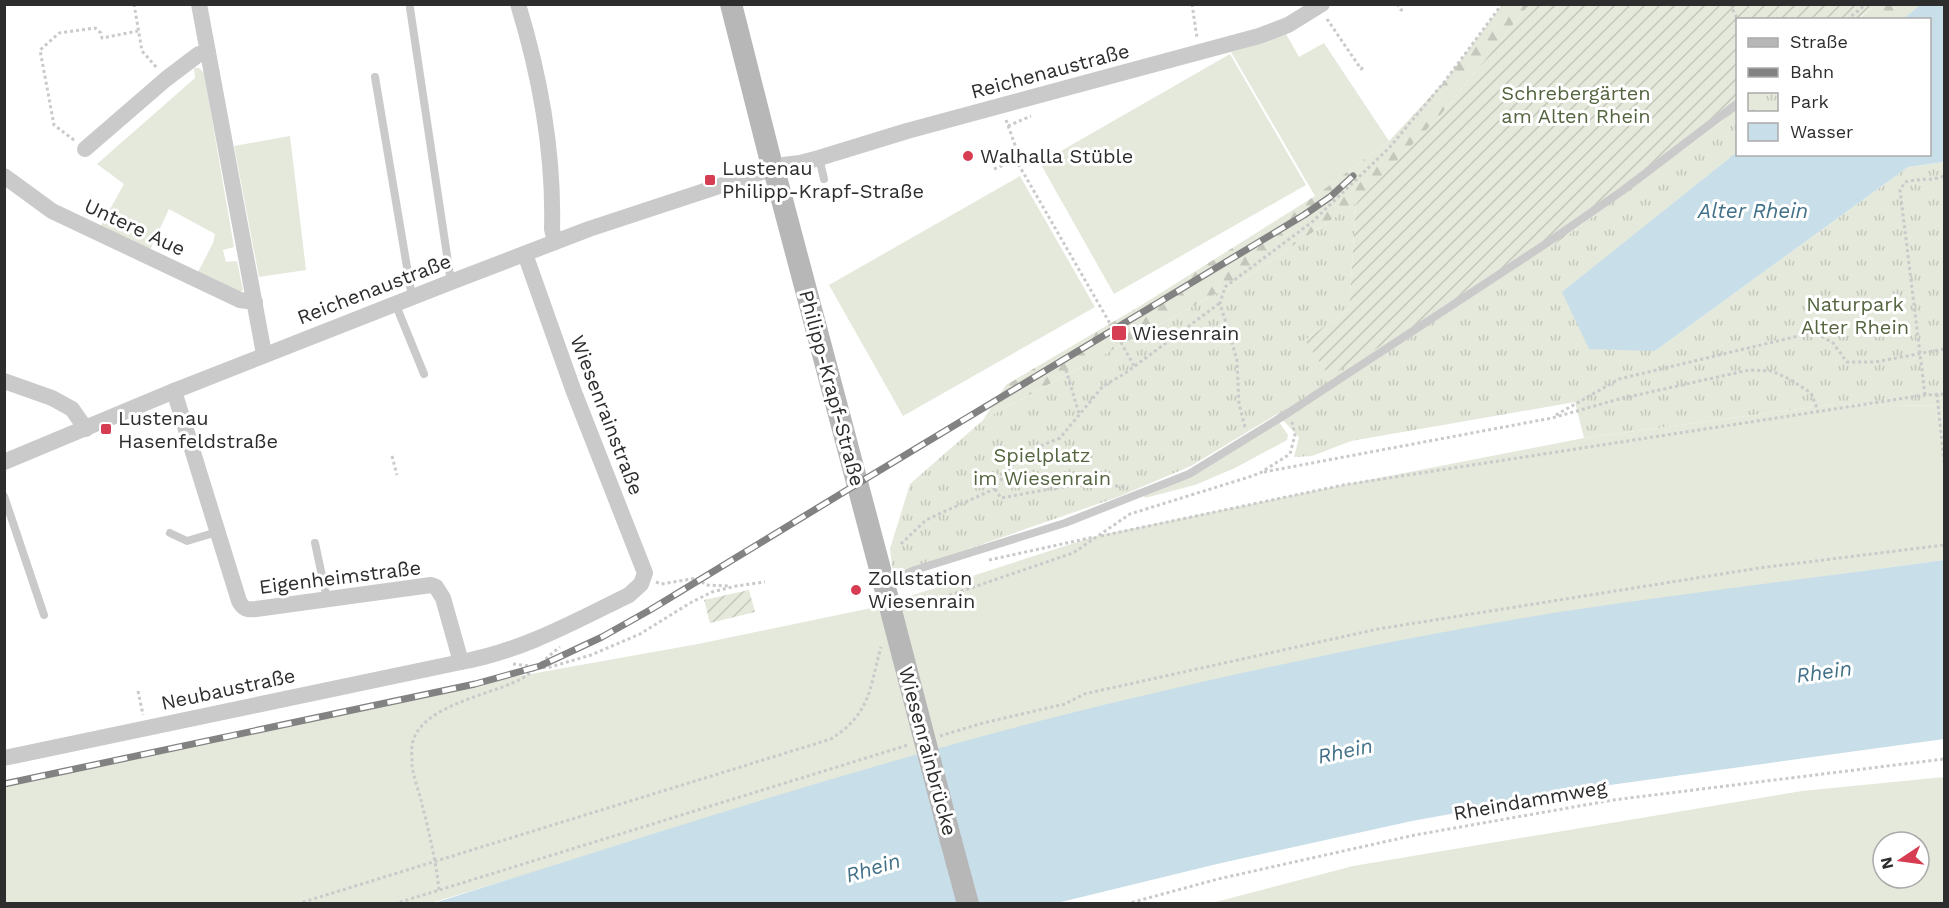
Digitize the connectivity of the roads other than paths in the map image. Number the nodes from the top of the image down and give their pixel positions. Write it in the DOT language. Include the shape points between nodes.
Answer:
graph roads {
  1 [pos="199,4"];
  2 [pos="518,4"];
  3 [pos="731,4"];
  4 [pos="410,8"];
  5 [pos="1323,9"];
  6 [pos="208,52"];
  7 [pos="375,77"];
  8 [pos="1736,104"];
  9 [pos="85,149"];
  10 [pos="819,158"];
  11 [pos="774,168"];
  12 [pos="4,176"];
  13 [pos="824,179"];
  14 [pos="555,242"];
  15 [pos="525,254"];
  16 [pos="451,282"];
  17 [pos="412,297"];
  18 [pos="255,302"];
  19 [pos="395,303"];
  20 [pos="264,354"];
  21 [pos="424,375"];
  22 [pos="4,381"];
  23 [pos="174,391"];
  24 [pos="86,429"];
  25 [pos="4,462"];
  26 [pos="4,496"];
  27 [pos="218,532"];
  28 [pos="170,533"];
  29 [pos="315,543"];
  30 [pos="917,576"];
  31 [pos="327,599"];
  32 [pos="892,599"];
  33 [pos="44,615"];
  34 [pos="461,662"];
  35 [pos="4,758"];
  36 [pos="968,903"];
  1 -- 6 [label="street"];
  2 -- 14 [label="street" via="548,140"];
  3 -- 11 [label="street, Philipp-Krapf-Straße"];
  4 -- 16 [label="lane"];
  5 -- 10 [label="street, Reichenaustraße" via="1259,36"];
  6 -- 9 [label="street" via="199,54 174,73"];
  6 -- 18 [label="street"];
  7 -- 17 [label="lane"];
  8 -- 32 [label="lane" via="1613,198 1537,250 1188,474 1065,523 915,570"];
  10 -- 11 [label="street, Reichenaustraße"];
  10 -- 13 [label="lane"];
  11 -- 14 [label="street, Reichenaustraße"];
  11 -- 32 [label="street, Philipp-Krapf-Straße"];
  12 -- 18 [label="street, Untere Aue" via="52,211 240,300"];
  14 -- 15 [label="street, Reichenaustraße"];
  15 -- 16 [label="street, Reichenaustraße"];
  15 -- 34 [label="street, Wiesenrainstraße" via="573,392 645,573 629,595 541,638 491,657"];
  16 -- 17 [label="street, Reichenaustraße"];
  17 -- 19 [label="street, Reichenaustraße"];
  18 -- 20 [label="street"];
  19 -- 20 [label="street, Reichenaustraße"];
  19 -- 21 [label="lane"];
  20 -- 23 [label="street, Reichenaustraße"];
  22 -- 24 [label="street" via="72,409"];
  23 -- 24 [label="street, Reichenaustraße"];
  23 -- 27 [label="street, Eigenheimstraße"];
  24 -- 25 [label="street, Reichenaustraße"];
  26 -- 33 [label="lane"];
  27 -- 28 [label="lane" via="187,541"];
  27 -- 31 [label="street, Eigenheimstraße" via="242,607 248,610"];
  29 -- 31 [label="lane"];
  30 -- 32 [label="lane"];
  31 -- 34 [label="street, Eigenheimstraße" via="436,587 443,598"];
  32 -- 36 [label="street, Wiesenrainbrücke, bridge"];
  34 -- 35 [label="street, Neubaustraße"];
}
